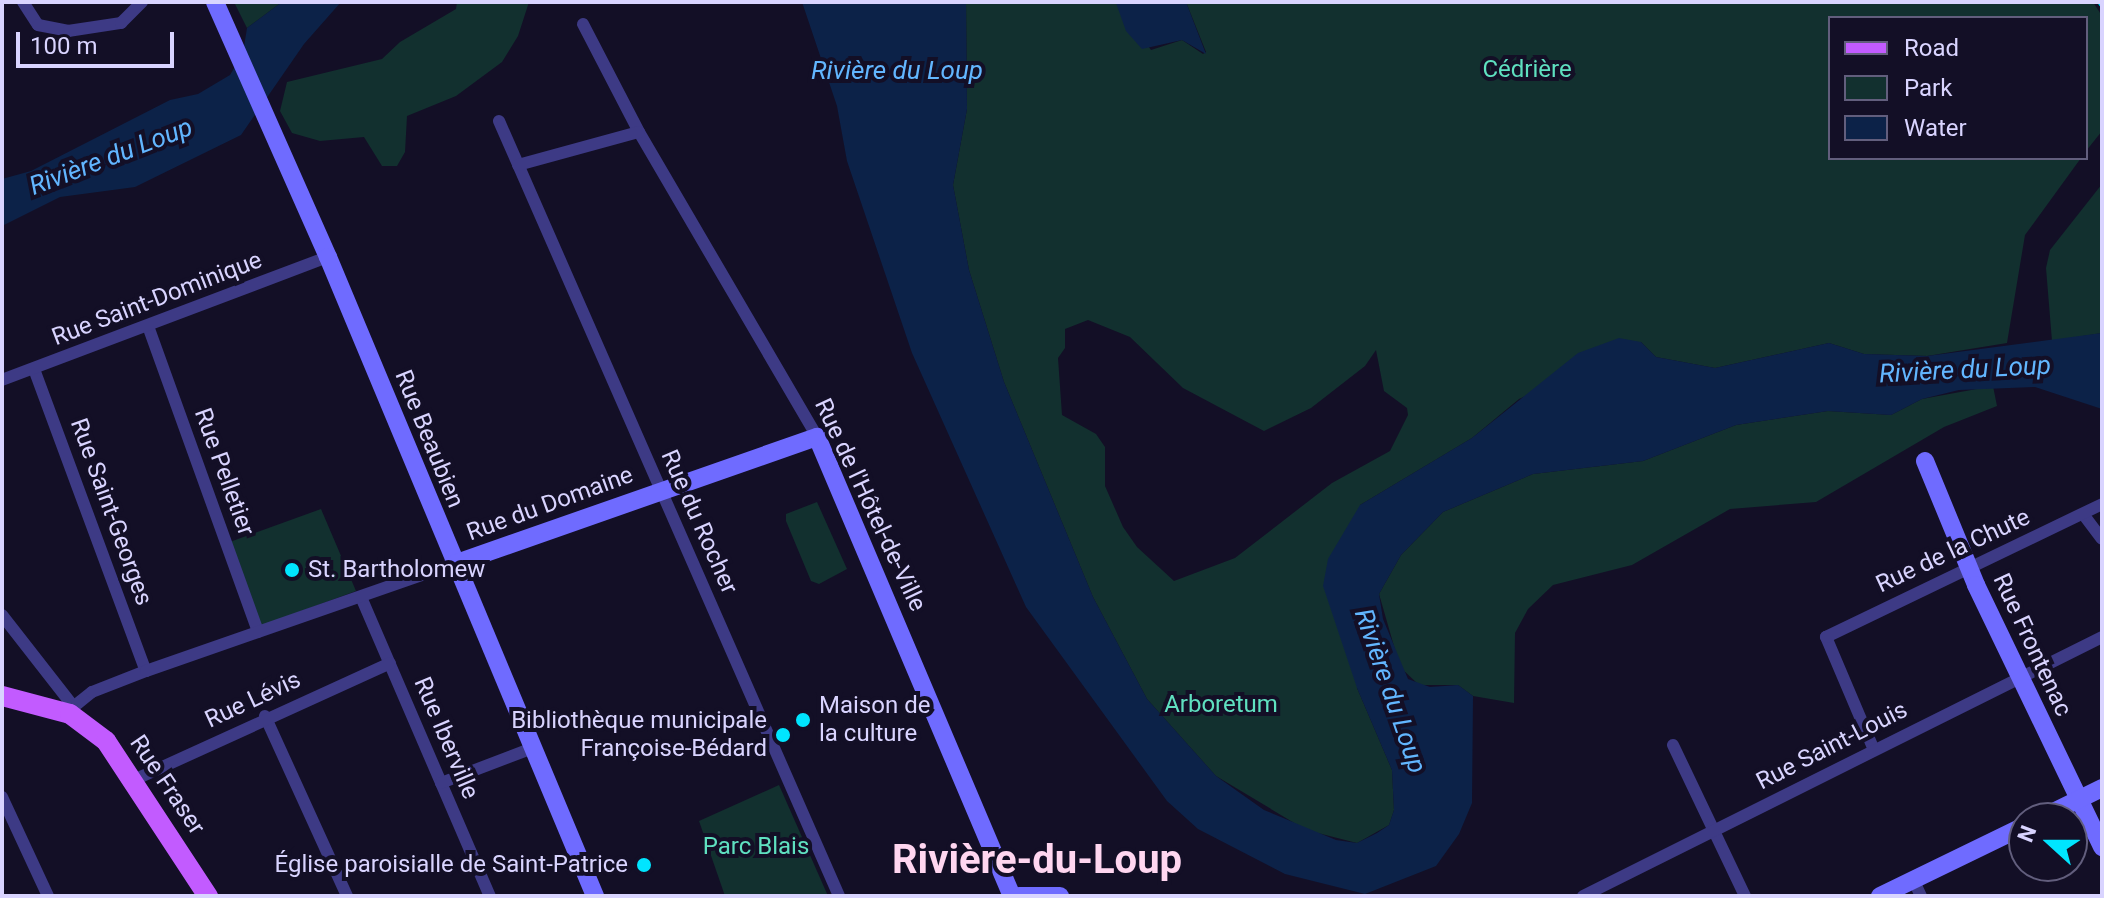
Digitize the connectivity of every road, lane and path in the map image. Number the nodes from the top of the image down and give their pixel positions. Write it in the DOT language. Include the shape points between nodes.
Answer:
graph roads {
  1 [pos="23,2"];
  2 [pos="142,2"];
  3 [pos="215,2"];
  4 [pos="583,24"];
  5 [pos="499,121"];
  6 [pos="639,132"];
  7 [pos="518,165"];
  8 [pos="328,257"];
  9 [pos="148,326"];
  10 [pos="34,369"];
  11 [pos="2,380"];
  12 [pos="817,437"];
  13 [pos="1925,461"];
  14 [pos="660,489"];
  15 [pos="2102,504"];
  16 [pos="2083,514"];
  17 [pos="2102,539"];
  18 [pos="454,564"];
  19 [pos="1971,568"];
  20 [pos="361,597"];
  21 [pos="2,615"];
  22 [pos="258,632"];
  23 [pos="2102,637"];
  24 [pos="390,663"];
  25 [pos="146,671"];
  26 [pos="2019,677"];
  27 [pos="2,695"];
  28 [pos="72,706"];
  29 [pos="265,716"];
  30 [pos="1673,745"];
  31 [pos="530,749"];
  32 [pos="1874,750"];
  33 [pos="136,779"];
  34 [pos="441,783"];
  35 [pos="2102,788"];
  36 [pos="2,797"];
  37 [pos="2079,800"];
  38 [pos="2075,802"];
  39 [pos="1714,831"];
  40 [pos="2008,835"];
  41 [pos="2102,847"];
  42 [pos="1917,888"];
  43 [pos="48,896"];
  44 [pos="208,896"];
  45 [pos="347,896"];
  46 [pos="490,896"];
  47 [pos="595,896"];
  48 [pos="839,896"];
  49 [pos="1012,896"];
  50 [pos="1019,896"];
  51 [pos="1060,896"];
  52 [pos="1583,896"];
  53 [pos="1745,896"];
  54 [pos="1880,896"];
  1 -- 2 [label="street" via="38,25 68,31 121,23"];
  3 -- 8 [label="street, Rue Beaubien"];
  4 -- 6 [label="street, Rue de l'Hôtel-de-Ville"];
  5 -- 7 [label="street, Rue du Rocher"];
  6 -- 7 [label="street"];
  6 -- 12 [label="street, Rue de l'Hôtel-de-Ville"];
  7 -- 14 [label="street, Rue du Rocher"];
  8 -- 9 [label="street, Rue Saint-Dominique"];
  8 -- 18 [label="street, Rue Beaubien"];
  9 -- 10 [label="street, Rue Saint-Dominique"];
  9 -- 22 [label="street, Rue Pelletier"];
  10 -- 11 [label="street, Rue Saint-Dominique"];
  10 -- 25 [label="street, Rue Saint-Georges"];
  12 -- 14 [label="street, Rue du Domaine"];
  12 -- 49 [label="street, Rue de l'Hôtel-de-Ville"];
  13 -- 19 [label="street, Rue Frontenac"];
  14 -- 18 [label="street, Rue du Domaine"];
  14 -- 48 [label="street, Rue du Rocher"];
  15 -- 16 [label="street, Rue de la Chute"];
  16 -- 17 [label="street"];
  16 -- 19 [label="street, Rue de la Chute"];
  18 -- 20 [label="street, Rue du Domaine"];
  18 -- 31 [label="street, Rue Beaubien"];
  19 -- 26 [label="street, Rue Frontenac"];
  19 -- 32 [label="street, Rue de la Chute" via="1825,639"];
  20 -- 22 [label="street, Rue du Domaine"];
  20 -- 24 [label="street, Rue Iberville"];
  21 -- 28 [label="street, Rue Fraser"];
  22 -- 25 [label="street, Rue du Domaine"];
  23 -- 26 [label="street, Rue Saint-Louis"];
  24 -- 29 [label="street, Rue Lévis"];
  24 -- 34 [label="street, Rue Iberville"];
  25 -- 28 [label="street, Rue du Domaine" via="92,692"];
  26 -- 32 [label="street, Rue Saint-Louis"];
  26 -- 37 [label="street, Rue Frontenac"];
  27 -- 28 [label="main road"];
  28 -- 33 [label="main road, Rue Fraser"];
  29 -- 33 [label="street, Rue Lévis"];
  29 -- 45 [label="street"];
  30 -- 39 [label="street"];
  31 -- 34 [label="street"];
  31 -- 47 [label="street, Rue Beaubien"];
  32 -- 39 [label="street, Rue Saint-Louis"];
  33 -- 44 [label="main road, Rue Fraser"];
  34 -- 46 [label="street, Rue Iberville"];
  35 -- 37 [label="street"];
  36 -- 43 [label="street"];
  37 -- 38 [label="street"];
  37 -- 41 [label="street, Rue Frontenac"];
  39 -- 52 [label="street, Rue Saint-Louis"];
  39 -- 53 [label="street"];
  40 -- 42 [label="street"];
  42 -- 54 [label="street"];
  50 -- 51 [label="street"];
}
